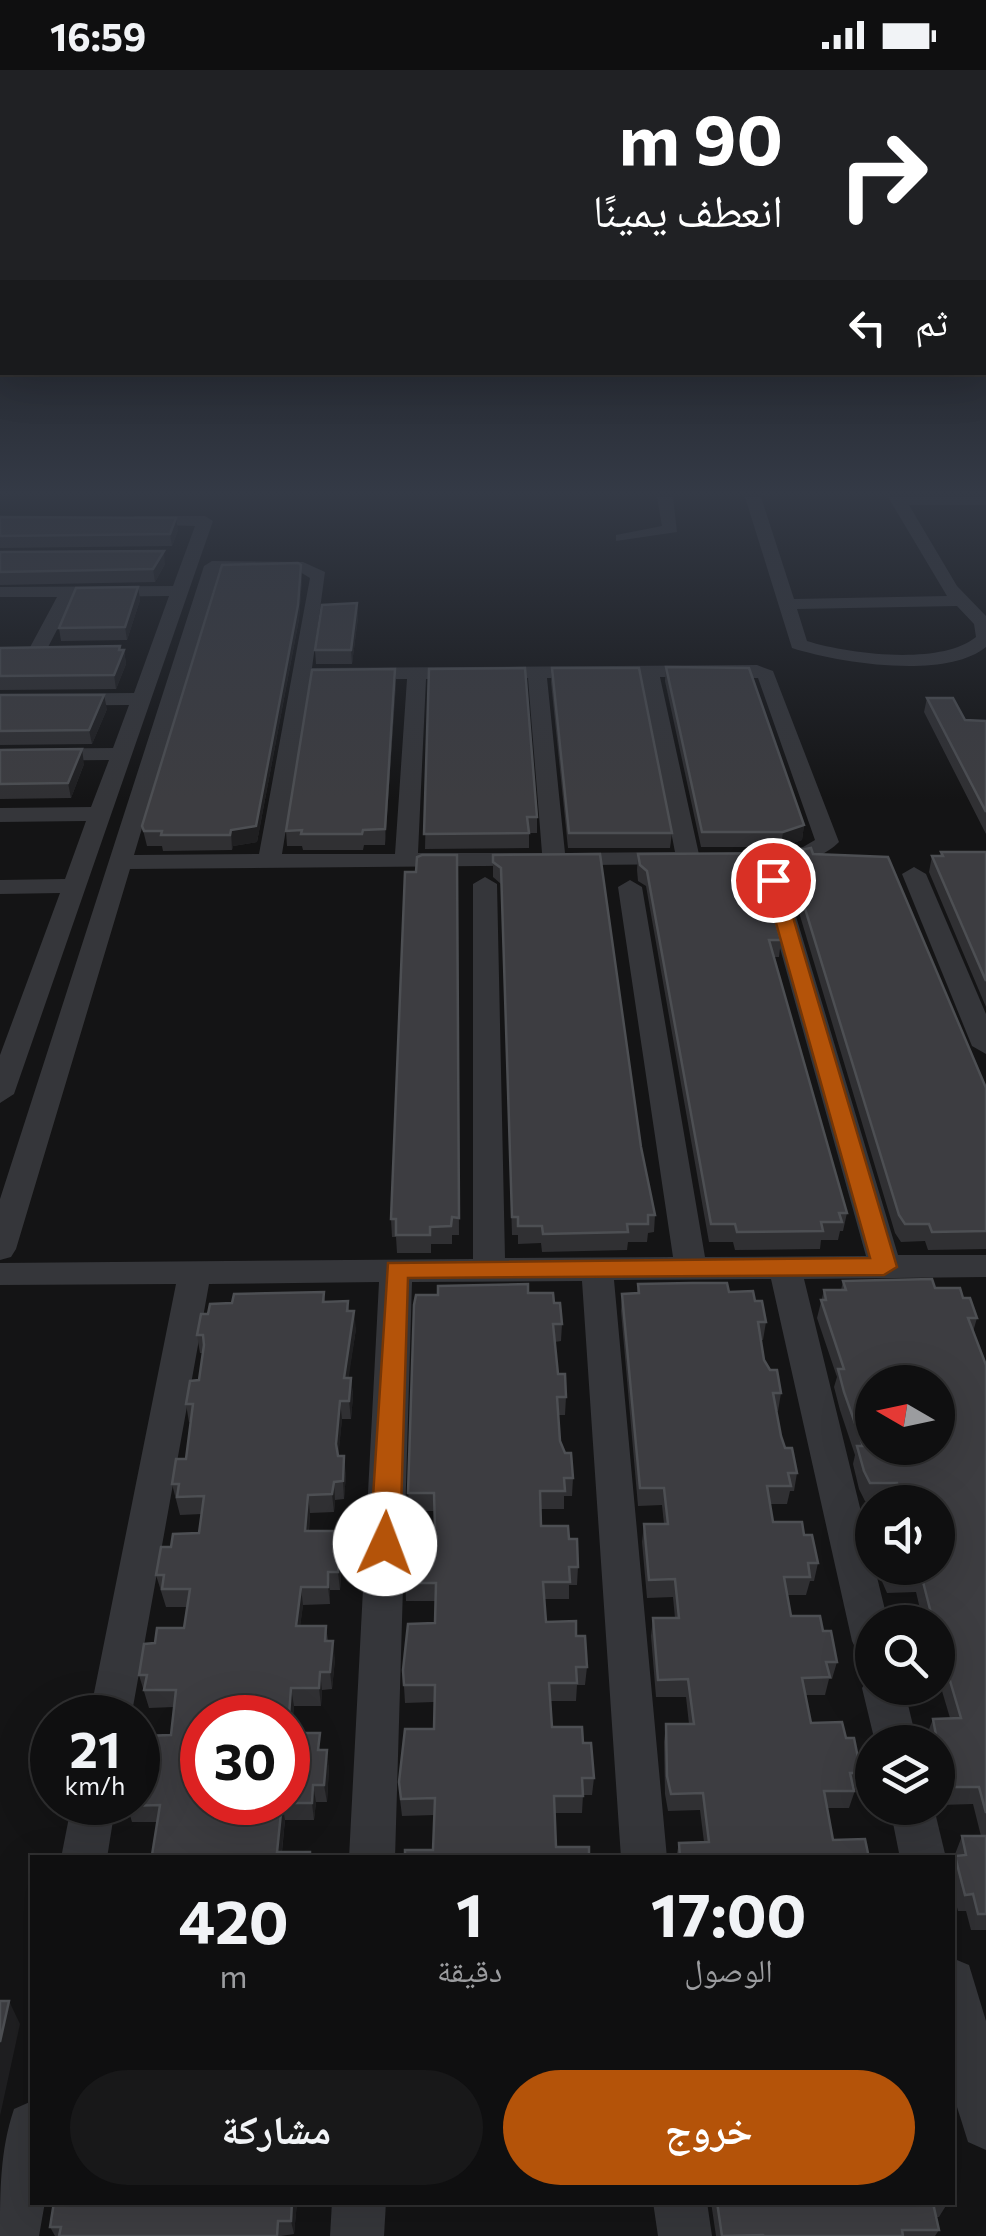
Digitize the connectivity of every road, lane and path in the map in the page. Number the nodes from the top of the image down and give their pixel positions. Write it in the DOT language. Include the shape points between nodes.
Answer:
graph roads {
  1 [pos="65,598"];
  2 [pos="176,598"];
  3 [pos="202,598"];
  4 [pos="314,598"];
  5 [pos="784,598"];
  6 [pos="958,598"];
  7 [pos="960,601"];
  8 [pos="786,604"];
  9 [pos="36,651"];
  10 [pos="649,670"];
  11 [pos="537,672"];
  12 [pos="416,673"];
  13 [pos="301,674"];
  14 [pos="142,699"];
  15 [pos="0,700"];
  16 [pos="122,754"];
  17 [pos="0,755"];
  18 [pos="0,814"];
  19 [pos="100,814"];
  20 [pos="745,858"];
  21 [pos="554,859"];
  22 [pos="406,860"];
  23 [pos="269,861"];
  24 [pos="122,862"];
  25 [pos="914,874"];
  26 [pos="773,880"];
  27 [pos="485,884"];
  28 [pos="0,886"];
  29 [pos="71,886"];
  30 [pos="630,887"];
  31 [pos="986,1046"];
  32 [pos="3,1078"];
  33 [pos="0,1249"];
  34 [pos="785,1267"];
  35 [pos="884,1267"];
  36 [pos="490,1268"];
  37 [pos="597,1268"];
  38 [pos="691,1268"];
  39 [pos="396,1269"];
  40 [pos="0,1274"];
  41 [pos="194,1274"];
  42 [pos="983,1275"];
  43 [pos="864,1605"];
  44 [pos="114,1695"];
  45 [pos="90,1825"];
  46 [pos="916,1825"];
  47 [pos="85,1855"];
  48 [pos="372,1855"];
  49 [pos="644,1855"];
  50 [pos="922,1855"];
  51 [pos="955,1995"];
  52 [pos="986,2124"];
  53 [pos="30,2138"];
  54 [pos="358,2205"];
  55 [pos="680,2205"];
  56 [pos="12,2236"];
  57 [pos="357,2236"];
  58 [pos="685,2236"];
  1 -- 9 [label="street"];
  2 -- 14 [label="street" via="150,650"];
  3 -- 24 [label="street"];
  4 -- 13 [label="street"];
  5 -- 8 [label="street"];
  6 -- 7 [label="street"];
  7 -- 8 [label="street"];
  7 -- 8 [label="street" via="974,610 985,638 968,652 938,657 819,652 799,644"];
  10 -- 11 [label="street"];
  10 -- 20 [label="street" via="766,675 827,842 809,853"];
  10 -- 21 [label="street" via="697,859"];
  11 -- 12 [label="street"];
  11 -- 21 [label="street"];
  12 -- 13 [label="street"];
  12 -- 22 [label="street"];
  13 -- 23 [label="street"];
  14 -- 15 [label="street"];
  14 -- 16 [label="street"];
  16 -- 17 [label="street"];
  16 -- 19 [label="street"];
  18 -- 19 [label="street"];
  19 -- 29 [label="street"];
  21 -- 22 [label="street"];
  22 -- 23 [label="street"];
  23 -- 24 [label="street"];
  24 -- 33 [label="street"];
  25 -- 31 [label="street"];
  26 -- 35 [label="street"];
  27 -- 36 [label="street"];
  28 -- 29 [label="street"];
  29 -- 32 [label="street"];
  30 -- 38 [label="street"];
  34 -- 35 [label="street"];
  34 -- 38 [label="street"];
  34 -- 43 [label="street"];
  35 -- 42 [label="street"];
  36 -- 37 [label="street"];
  36 -- 39 [label="street"];
  37 -- 38 [label="street"];
  37 -- 49 [label="street"];
  39 -- 41 [label="street"];
  39 -- 48 [label="street"];
  40 -- 41 [label="street"];
  41 -- 44 [label="street"];
  45 -- 47 [label="street"];
  46 -- 50 [label="street"];
  51 -- 52 [label="street"];
  53 -- 56 [label="street"];
  54 -- 57 [label="street"];
  55 -- 58 [label="street"];
}
